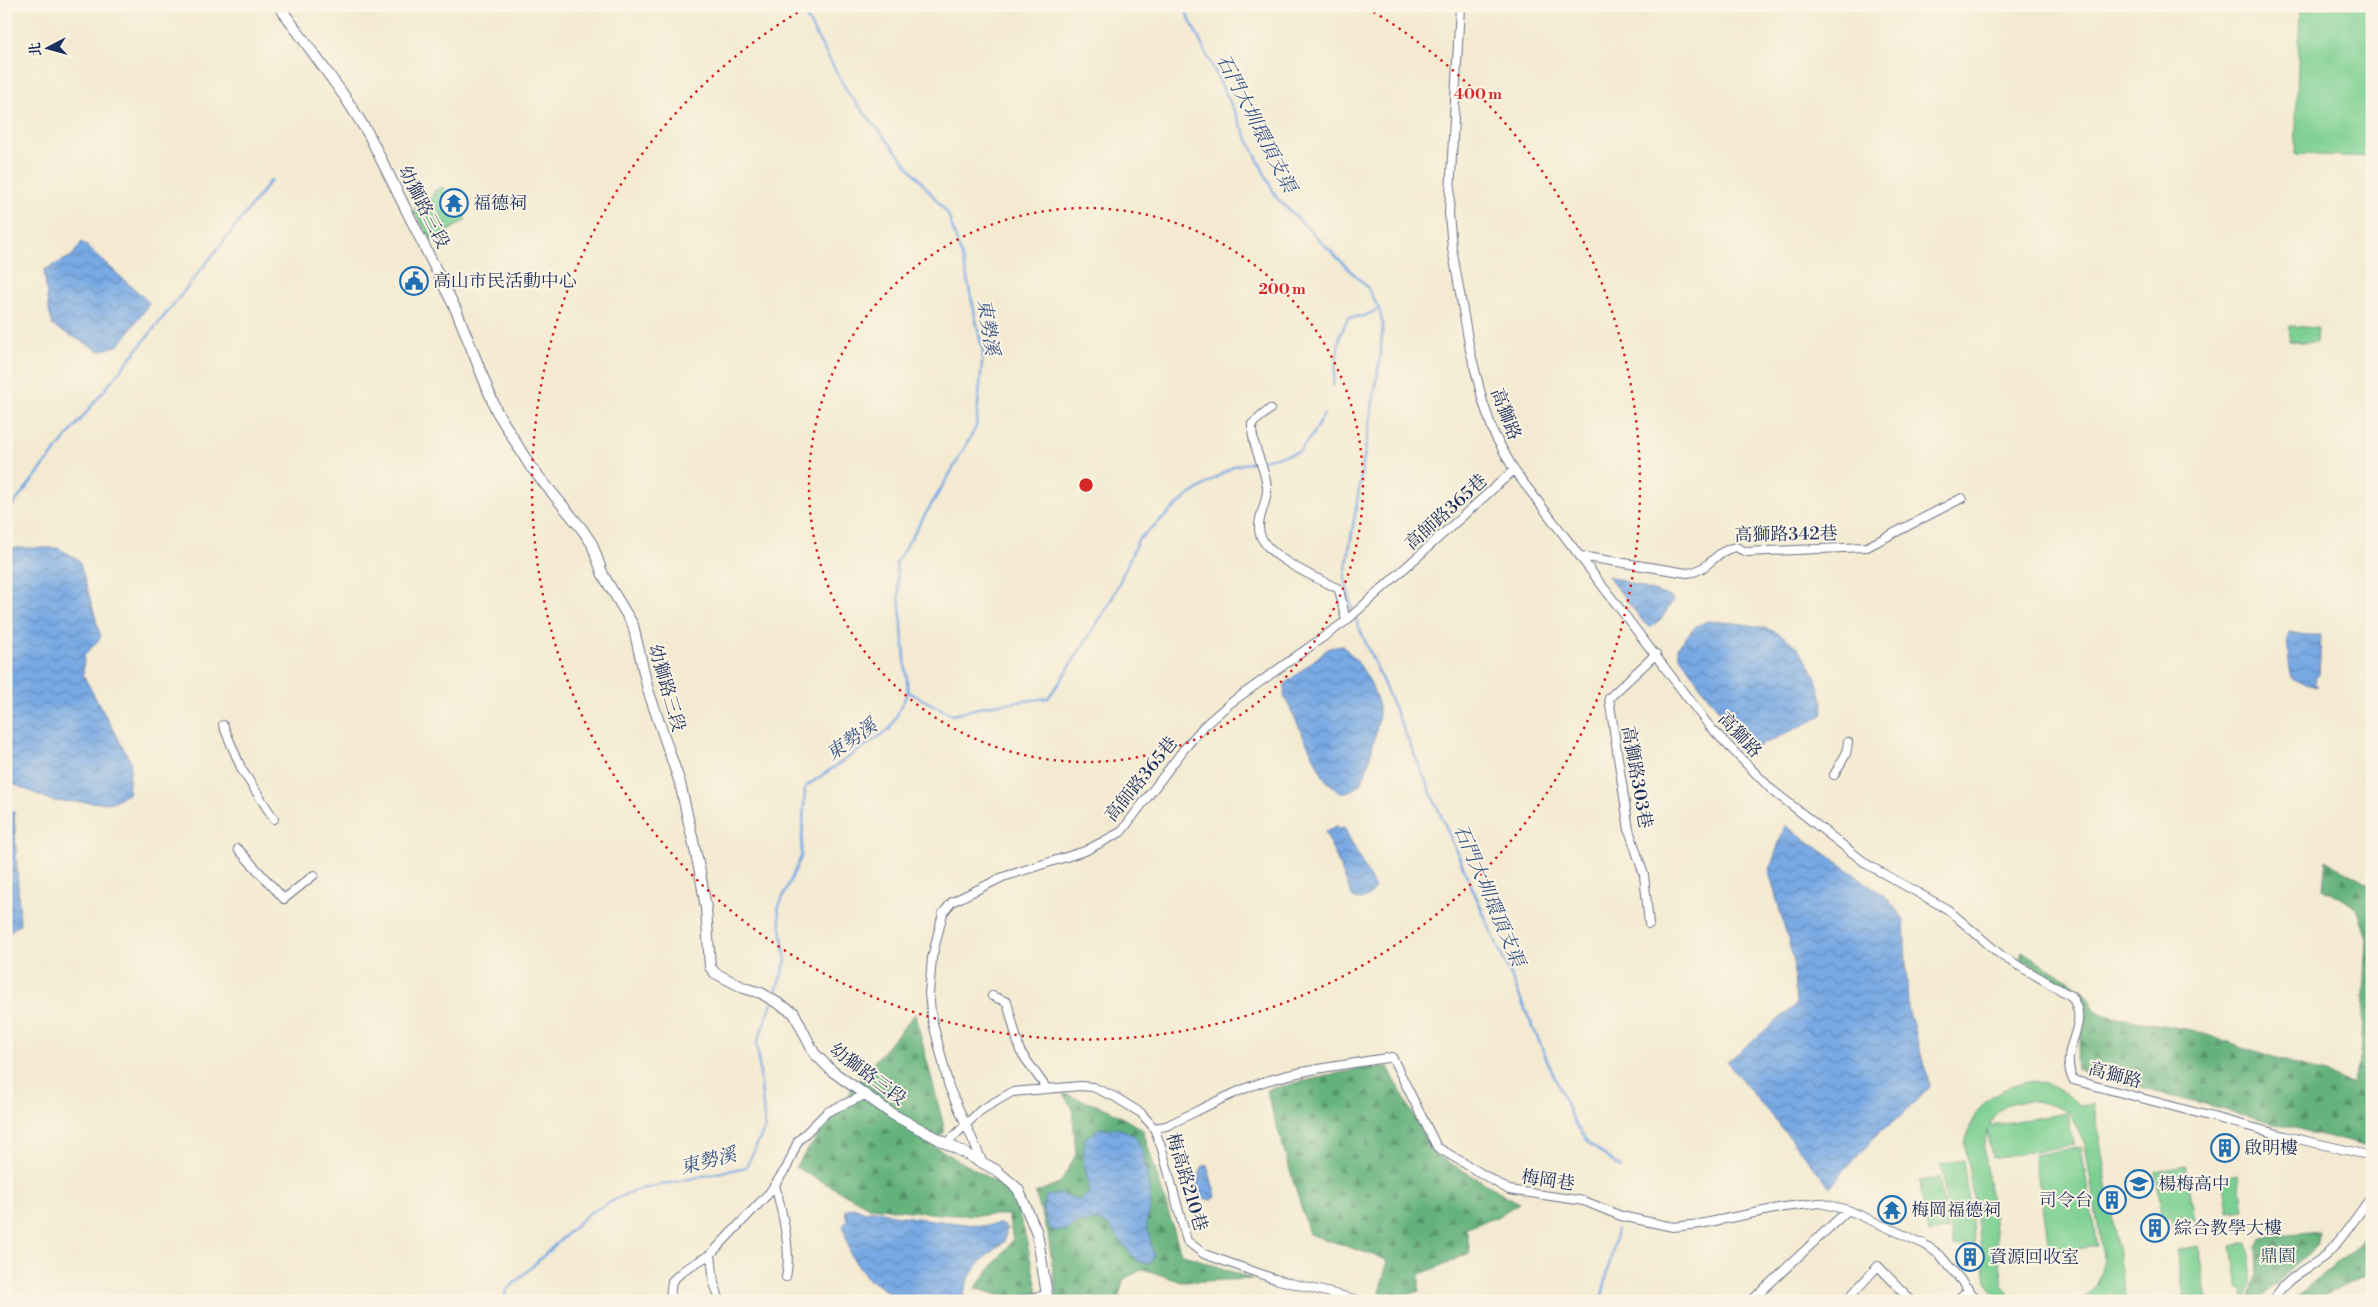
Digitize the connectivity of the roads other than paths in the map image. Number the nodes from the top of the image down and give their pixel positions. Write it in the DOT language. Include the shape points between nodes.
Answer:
graph roads {
  1 [pos="279,6"];
  2 [pos="1460,6"];
  3 [pos="1270,409"];
  4 [pos="1514,470"];
  5 [pos="1962,498"];
  6 [pos="1580,556"];
  7 [pos="1346,621"];
  8 [pos="1656,654"];
  9 [pos="223,725"];
  10 [pos="1848,742"];
  11 [pos="1834,775"];
  12 [pos="274,819"];
  13 [pos="238,849"];
  14 [pos="314,875"];
  15 [pos="1649,924"];
  16 [pos="992,996"];
  17 [pos="1047,1089"];
  18 [pos="865,1095"];
  19 [pos="967,1126"];
  20 [pos="1154,1128"];
  21 [pos="947,1143"];
  22 [pos="2372,1156"];
  23 [pos="983,1164"];
  24 [pos="775,1185"];
  25 [pos="2372,1196"];
  26 [pos="1848,1210"];
  27 [pos="711,1254"];
  28 [pos="786,1277"];
  29 [pos="1969,1289"];
  30 [pos="670,1298"];
  31 [pos="1047,1298"];
  32 [pos="1755,1300"];
  33 [pos="720,1301"];
  34 [pos="1017,1301"];
  35 [pos="1362,1301"];
  36 [pos="1846,1301"];
  37 [pos="1912,1301"];
  38 [pos="1956,1301"];
  39 [pos="1978,1301"];
  40 [pos="2274,1301"];
  1 -- 18 [label="street, 幼獅路三段" via="369,135 457,312 496,410 530,466 592,544 603,575 633,625 648,690 680,783 706,908 710,967 715,973 761,993 794,1013 814,1053"];
  2 -- 4 [label="street, 高獅路" via="1449,213 1452,248 1483,402 1494,434"];
  3 -- 7 [label="street" via="1252,424 1251,436 1267,489 1258,527 1260,537 1267,548 1284,560 1339,589"];
  4 -- 6 [label="street, 高獅路"];
  4 -- 7 [label="street, 高師路365巷"];
  5 -- 6 [label="street, 高獅路342巷" via="1867,547 1746,552 1736,547 1721,552 1698,573"];
  6 -- 8 [label="street, 高獅路"];
  7 -- 19 [label="street, 高師路365巷" via="1229,704 1204,726 1121,832 1085,851 1028,867 991,882 952,902 943,913 932,958 929,994 949,1087"];
  8 -- 15 [label="street, 高獅路303巷" via="1609,698 1629,830 1644,876"];
  8 -- 22 [label="street, 高獅路" via="1710,726 1772,790 1868,865 1947,909 2002,956 2072,996 2080,1020 2067,1055 2068,1070 2073,1080"];
  9 -- 12 [label="street" via="242,770"];
  10 -- 11 [label="street" via="1846,754"];
  13 -- 14 [label="street" via="284,898"];
  16 -- 17 [label="street" via="1007,1002 1020,1051"];
  17 -- 19 [label="street, 梅高路210巷" via="1012,1092 981,1110"];
  17 -- 20 [label="street, 梅高路210巷" via="1093,1087 1141,1114"];
  18 -- 21 [label="street, 幼獅路三段" via="892,1114"];
  18 -- 24 [label="street" via="828,1112 798,1141"];
  19 -- 21 [label="street, 梅高路210巷"];
  19 -- 23 [label="street, 高師路365巷"];
  20 -- 26 [label="street, 梅岡巷" via="1166,1126 1256,1084 1332,1066 1392,1057 1437,1147 1509,1190 1584,1200 1621,1216 1673,1226 1820,1203"];
  20 -- 35 [label="street, 梅高路210巷" via="1187,1241 1198,1251 1275,1280"];
  21 -- 23 [label="street, 幼獅路三段"];
  23 -- 31 [label="street, 幼獅路三段" via="996,1170 1018,1189 1037,1233"];
  24 -- 27 [label="street"];
  24 -- 28 [label="street" via="782,1211 789,1268"];
  25 -- 40 [label="street" via="2327,1254 2295,1277 2276,1294"];
  26 -- 29 [label="street, 梅岡巷" via="1924,1244 1940,1255"];
  26 -- 32 [label="street"];
  27 -- 30 [label="street" via="672,1281"];
  27 -- 33 [label="street" via="714,1283"];
  29 -- 38 [label="street"];
  29 -- 39 [label="street, 梅岡巷"];
  31 -- 34 [label="street"];
  36 -- 37 [label="street" via="1878,1266"];
}
